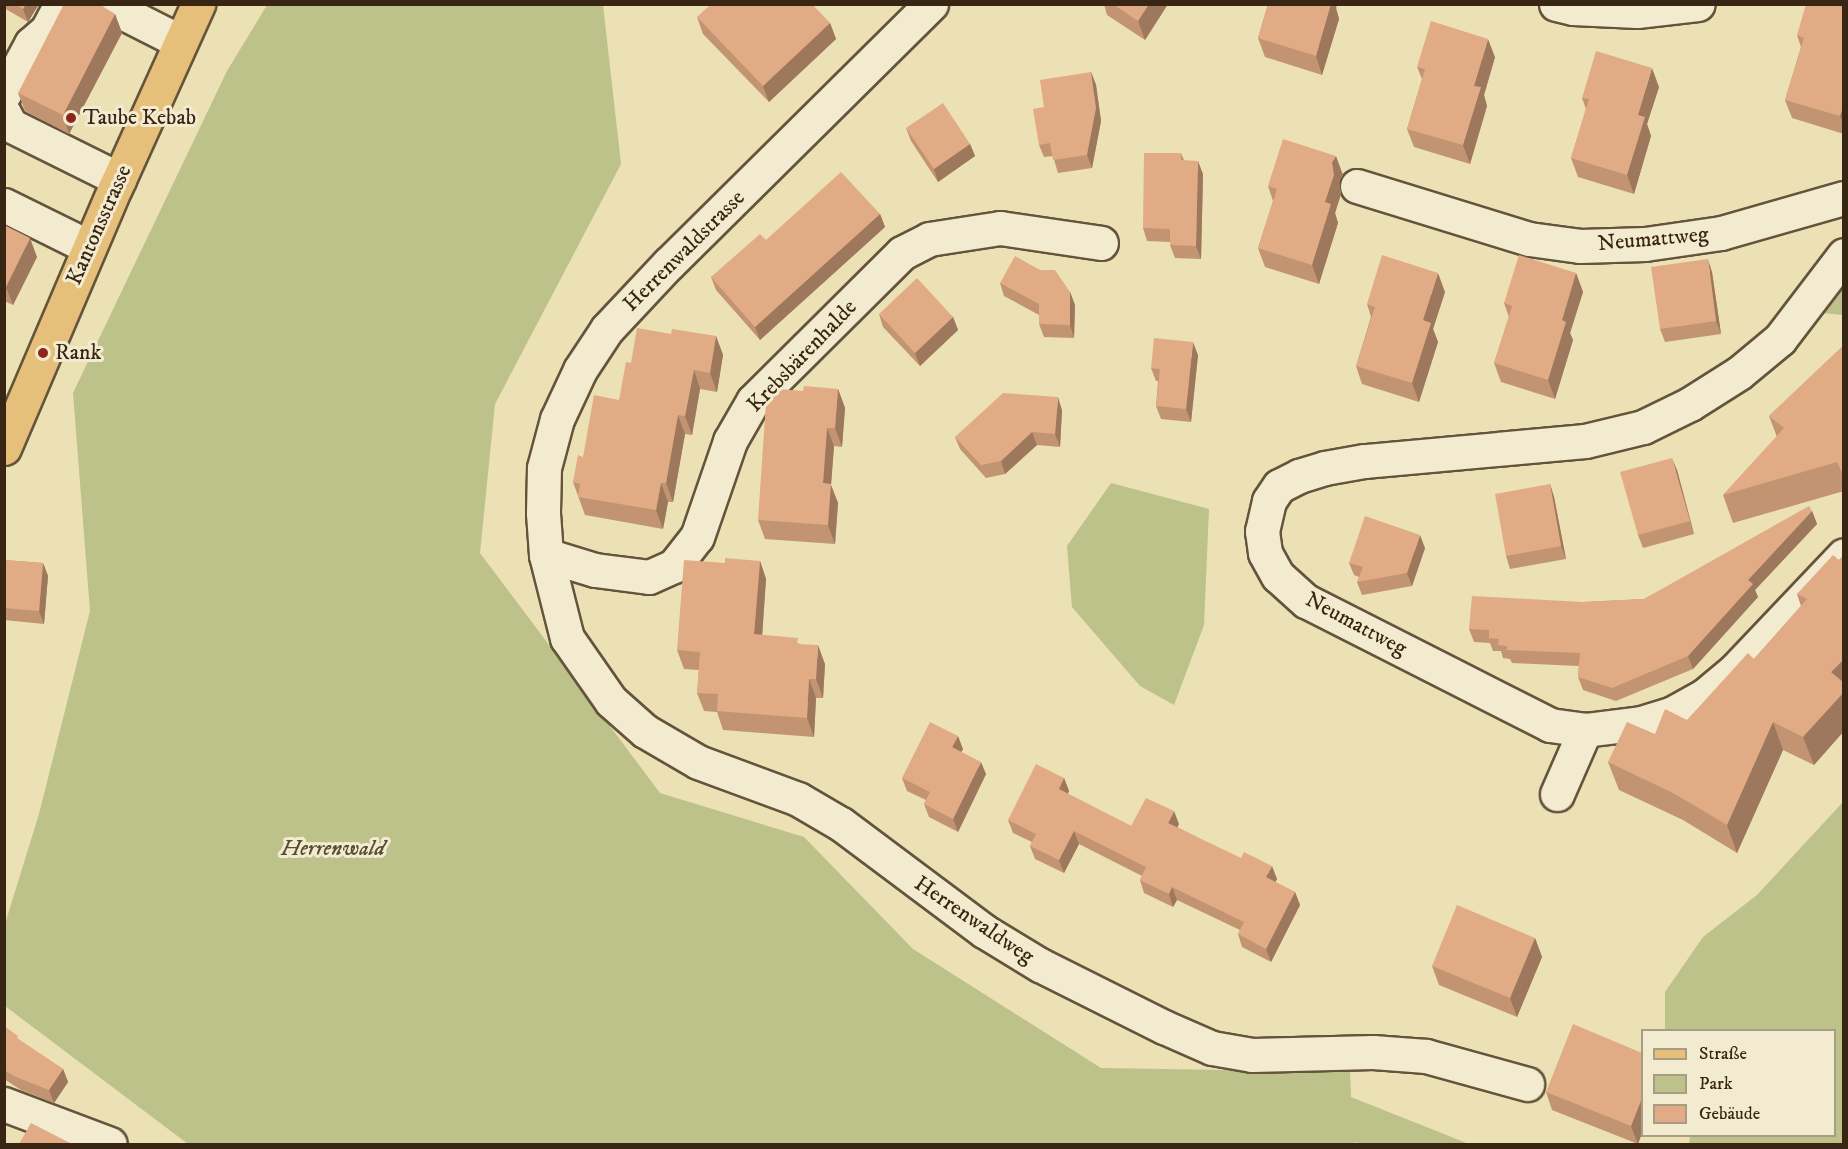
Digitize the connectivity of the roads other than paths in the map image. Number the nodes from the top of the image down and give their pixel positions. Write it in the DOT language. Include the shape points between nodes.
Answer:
graph roads {
  1 [pos="61,4"];
  2 [pos="106,4"];
  3 [pos="198,4"];
  4 [pos="931,4"];
  5 [pos="1556,4"];
  6 [pos="1698,4"];
  7 [pos="179,41"];
  8 [pos="4,94"];
  9 [pos="4,113"];
  10 [pos="119,179"];
  11 [pos="1357,186"];
  12 [pos="1844,198"];
  13 [pos="4,205"];
  14 [pos="1101,243"];
  15 [pos="89,247"];
  16 [pos="1844,255"];
  17 [pos="4,448"];
  18 [pos="546,555"];
  19 [pos="1844,555"];
  20 [pos="1585,730"];
  21 [pos="1557,794"];
  22 [pos="1527,1084"];
  23 [pos="4,1104"];
  24 [pos="110,1144"];
  1 -- 8 [label="street" via="47,30 31,44"];
  2 -- 7 [label="street"];
  3 -- 7 [label="main road, Kantonsstrasse"];
  4 -- 18 [label="street, Herrenwaldstrasse" via="607,329 580,370 557,419 545,458"];
  5 -- 6 [label="street" via="1636,11"];
  7 -- 10 [label="main road, Kantonsstrasse"];
  9 -- 10 [label="street" via="10,125"];
  10 -- 15 [label="main road, Kantonsstrasse"];
  11 -- 12 [label="street, Neumattweg" via="1529,239 1580,246 1646,244 1721,233"];
  13 -- 15 [label="street"];
  14 -- 18 [label="street, Krebsbärenhalde" via="1000,228 929,239 902,253 753,401 730,441 697,537 674,566 649,577 595,570"];
  15 -- 17 [label="main road, Kantonsstrasse"];
  16 -- 20 [label="street, Neumattweg" via="1780,339 1739,373 1690,404 1643,426 1585,441 1325,468 1279,486 1269,501 1262,531 1265,553 1278,576 1306,601 1551,725"];
  18 -- 22 [label="street, Herrenwaldweg" via="567,638 611,701 645,731 698,762 798,799 841,824 975,924 1040,965 1212,1048 1252,1055 1373,1052 1426,1056"];
  19 -- 20 [label="street, Neumattweg" via="1735,670 1704,696 1673,713 1641,723"];
  20 -- 21 [label="street"];
  23 -- 24 [label="street"];
}
